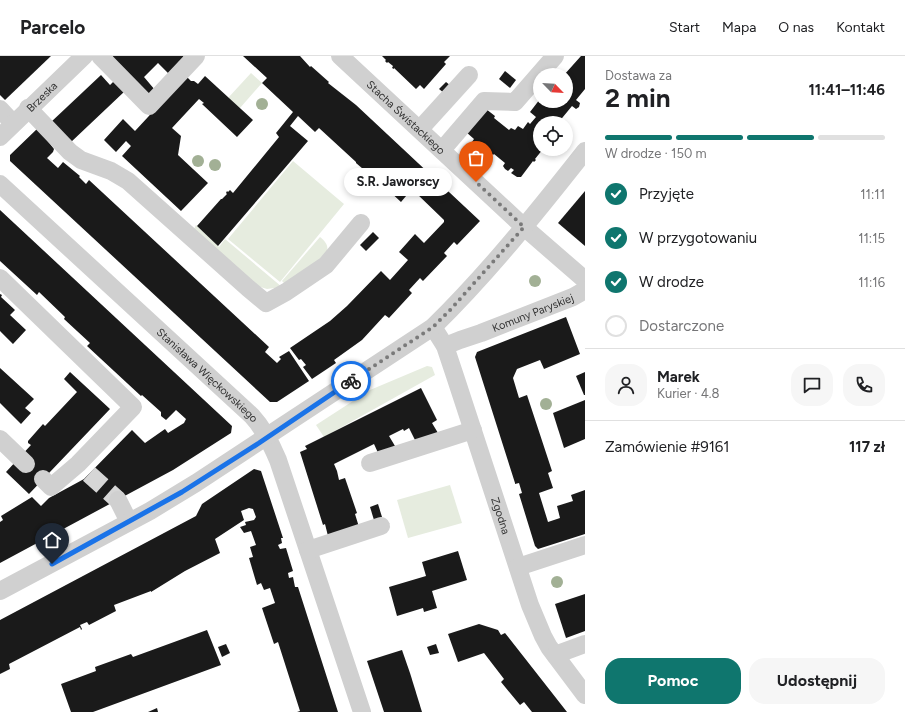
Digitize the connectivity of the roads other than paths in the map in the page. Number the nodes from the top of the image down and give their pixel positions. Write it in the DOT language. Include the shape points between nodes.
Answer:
graph roads {
  1 [pos="84,56"];
  2 [pos="100,56"];
  3 [pos="196,56"];
  4 [pos="340,56"];
  5 [pos="555,56"];
  6 [pos="468,75"];
  7 [pos="28,108"];
  8 [pos="0,109"];
  9 [pos="13,123"];
  10 [pos="420,129"];
  11 [pos="0,136"];
  12 [pos="442,150"];
  13 [pos="585,151"];
  14 [pos="0,184"];
  15 [pos="361,223"];
  16 [pos="524,227"];
  17 [pos="0,278"];
  18 [pos="585,280"];
  19 [pos="585,290"];
  20 [pos="433,327"];
  21 [pos="445,346"];
  22 [pos="474,430"];
  23 [pos="268,437"];
  24 [pos="0,439"];
  25 [pos="370,463"];
  26 [pos="26,464"];
  27 [pos="43,480"];
  28 [pos="118,500"];
  29 [pos="129,522"];
  30 [pos="381,526"];
  31 [pos="585,545"];
  32 [pos="308,550"];
  33 [pos="518,567"];
  34 [pos="0,592"];
  35 [pos="585,644"];
  36 [pos="555,655"];
  37 [pos="585,695"];
  38 [pos="362,712"];
  1 -- 7 [label="street, Brzeska"];
  2 -- 3 [label="street" via="149,106"];
  4 -- 10 [label="street, Stacha Świstackiego"];
  5 -- 12 [label="street" via="515,102 484,101"];
  6 -- 10 [label="street"];
  7 -- 9 [label="street, Brzeska"];
  7 -- 15 [label="street" via="70,152 81,160 111,171 128,181 266,303 326,266"];
  8 -- 9 [label="street"];
  9 -- 11 [label="street, Brzeska"];
  10 -- 12 [label="street, Stacha Świstackiego"];
  12 -- 16 [label="street, Stacha Świstackiego"];
  13 -- 16 [label="street"];
  14 -- 23 [label="street, Stanisława Więckowskiego" via="252,416"];
  16 -- 18 [label="street"];
  16 -- 20 [label="street"];
  17 -- 27 [label="street" via="133,408 84,469 51,487"];
  19 -- 21 [label="street, Komuny Paryskiej"];
  20 -- 21 [label="street, Zgodna"];
  20 -- 23 [label="street"];
  21 -- 22 [label="street, Zgodna"];
  22 -- 25 [label="street"];
  22 -- 33 [label="street, Zgodna"];
  23 -- 29 [label="street" via="192,486"];
  23 -- 32 [label="street, Stanisława Więckowskiego"];
  24 -- 26 [label="street"];
  28 -- 29 [label="street"];
  29 -- 34 [label="street"];
  30 -- 32 [label="street"];
  31 -- 33 [label="street"];
  32 -- 38 [label="street, Stanisława Więckowskiego"];
  33 -- 36 [label="street, Zgodna" via="543,636"];
  35 -- 36 [label="street"];
  36 -- 37 [label="street, Zgodna"];
}
